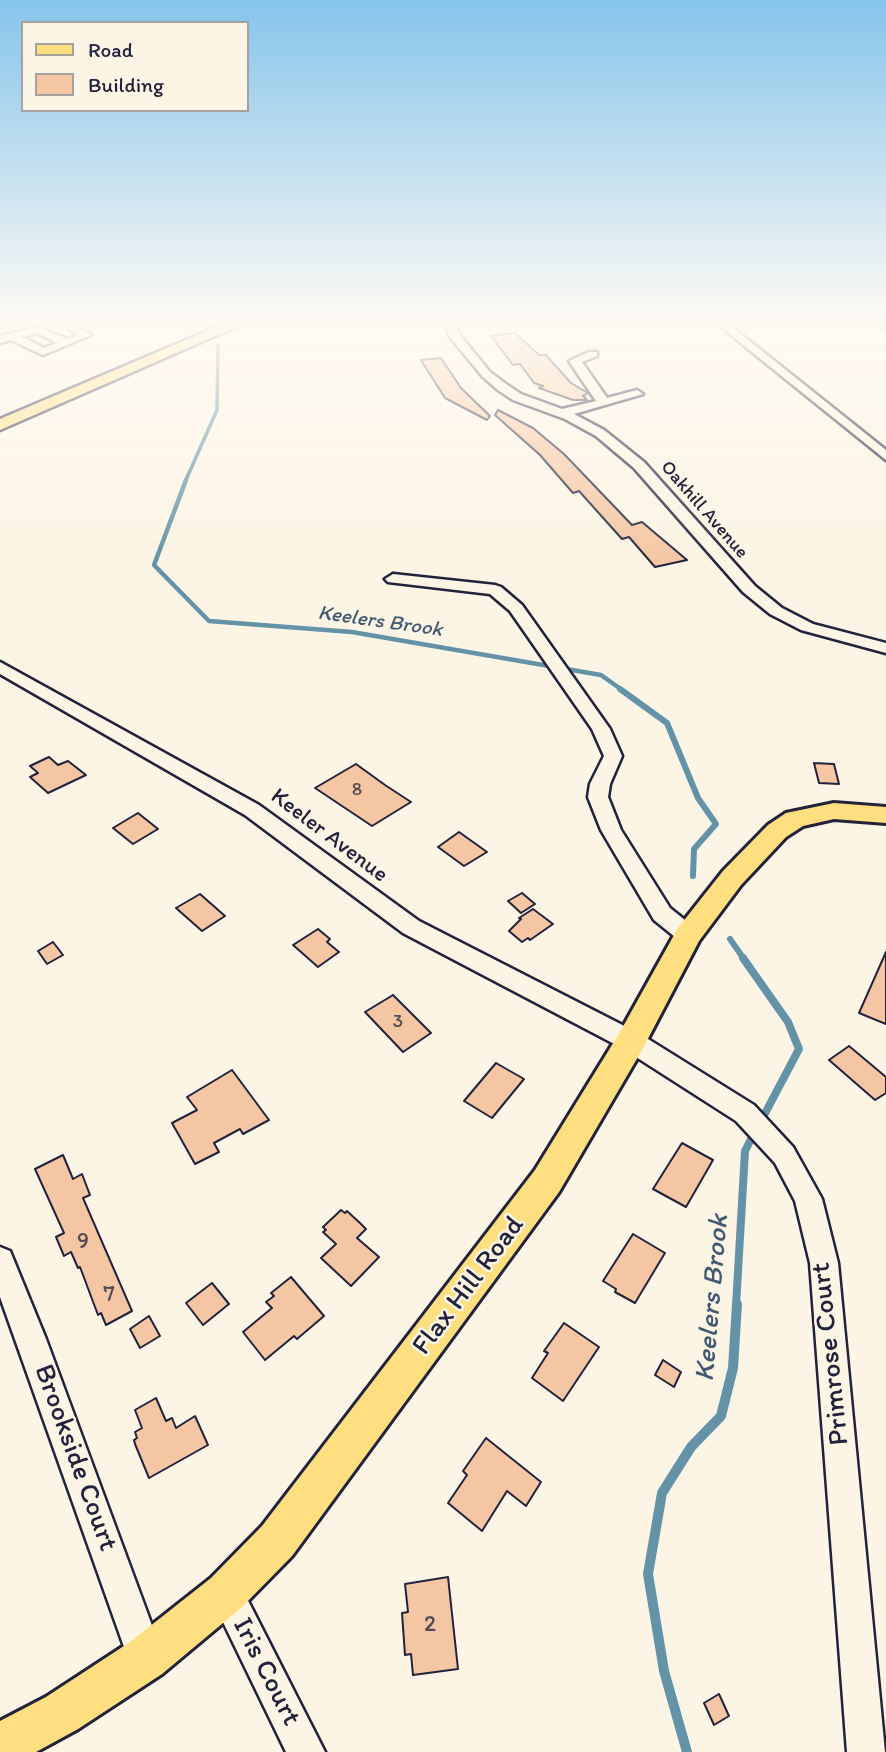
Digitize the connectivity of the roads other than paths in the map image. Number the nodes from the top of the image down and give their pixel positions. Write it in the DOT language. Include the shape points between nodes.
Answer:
graph roads {
  1 [pos="22,401"];
  2 [pos="56,401"];
  3 [pos="528,401"];
  4 [pos="611,401"];
  5 [pos="817,401"];
  6 [pos="602,403"];
  7 [pos="0,410"];
  8 [pos="562,413"];
  9 [pos="0,425"];
  10 [pos="886,456"];
  11 [pos="393,579"];
  12 [pos="886,648"];
  13 [pos="0,667"];
  14 [pos="886,815"];
  15 [pos="688,935"];
  16 [pos="631,1041"];
  17 [pos="0,1260"];
  18 [pos="226,1593"];
  19 [pos="146,1658"];
  20 [pos="0,1746"];
  21 [pos="306,1752"];
  22 [pos="866,1752"];
  1 -- 7 [label="highway"];
  2 -- 9 [label="highway"];
  3 -- 8 [label="street, Oakhill Avenue"];
  4 -- 6 [label="street"];
  5 -- 10 [label="street"];
  6 -- 8 [label="street"];
  8 -- 12 [label="street, Oakhill Avenue" via="600,433 639,465 749,589 776,611 807,627"];
  11 -- 15 [label="street" via="495,590 516,608 601,729 613,756 598,797 611,830 662,914"];
  13 -- 16 [label="street, Keeler Avenue" via="252,810 411,927"];
  14 -- 15 [label="main road, Flax Hill Road" via="826,812 786,825 732,878"];
  15 -- 16 [label="main road, Flax Hill Road"];
  16 -- 18 [label="main road, Flax Hill Road" via="547,1181 277,1541"];
  16 -- 22 [label="street, Primrose Court" via="745,1113 784,1155 808,1199 824,1262"];
  17 -- 19 [label="street, Brookside Court"];
  18 -- 19 [label="main road, Flax Hill Road"];
  18 -- 21 [label="street, Iris Court"];
  19 -- 20 [label="main road, Flax Hill Road" via="62,1713"];
}
